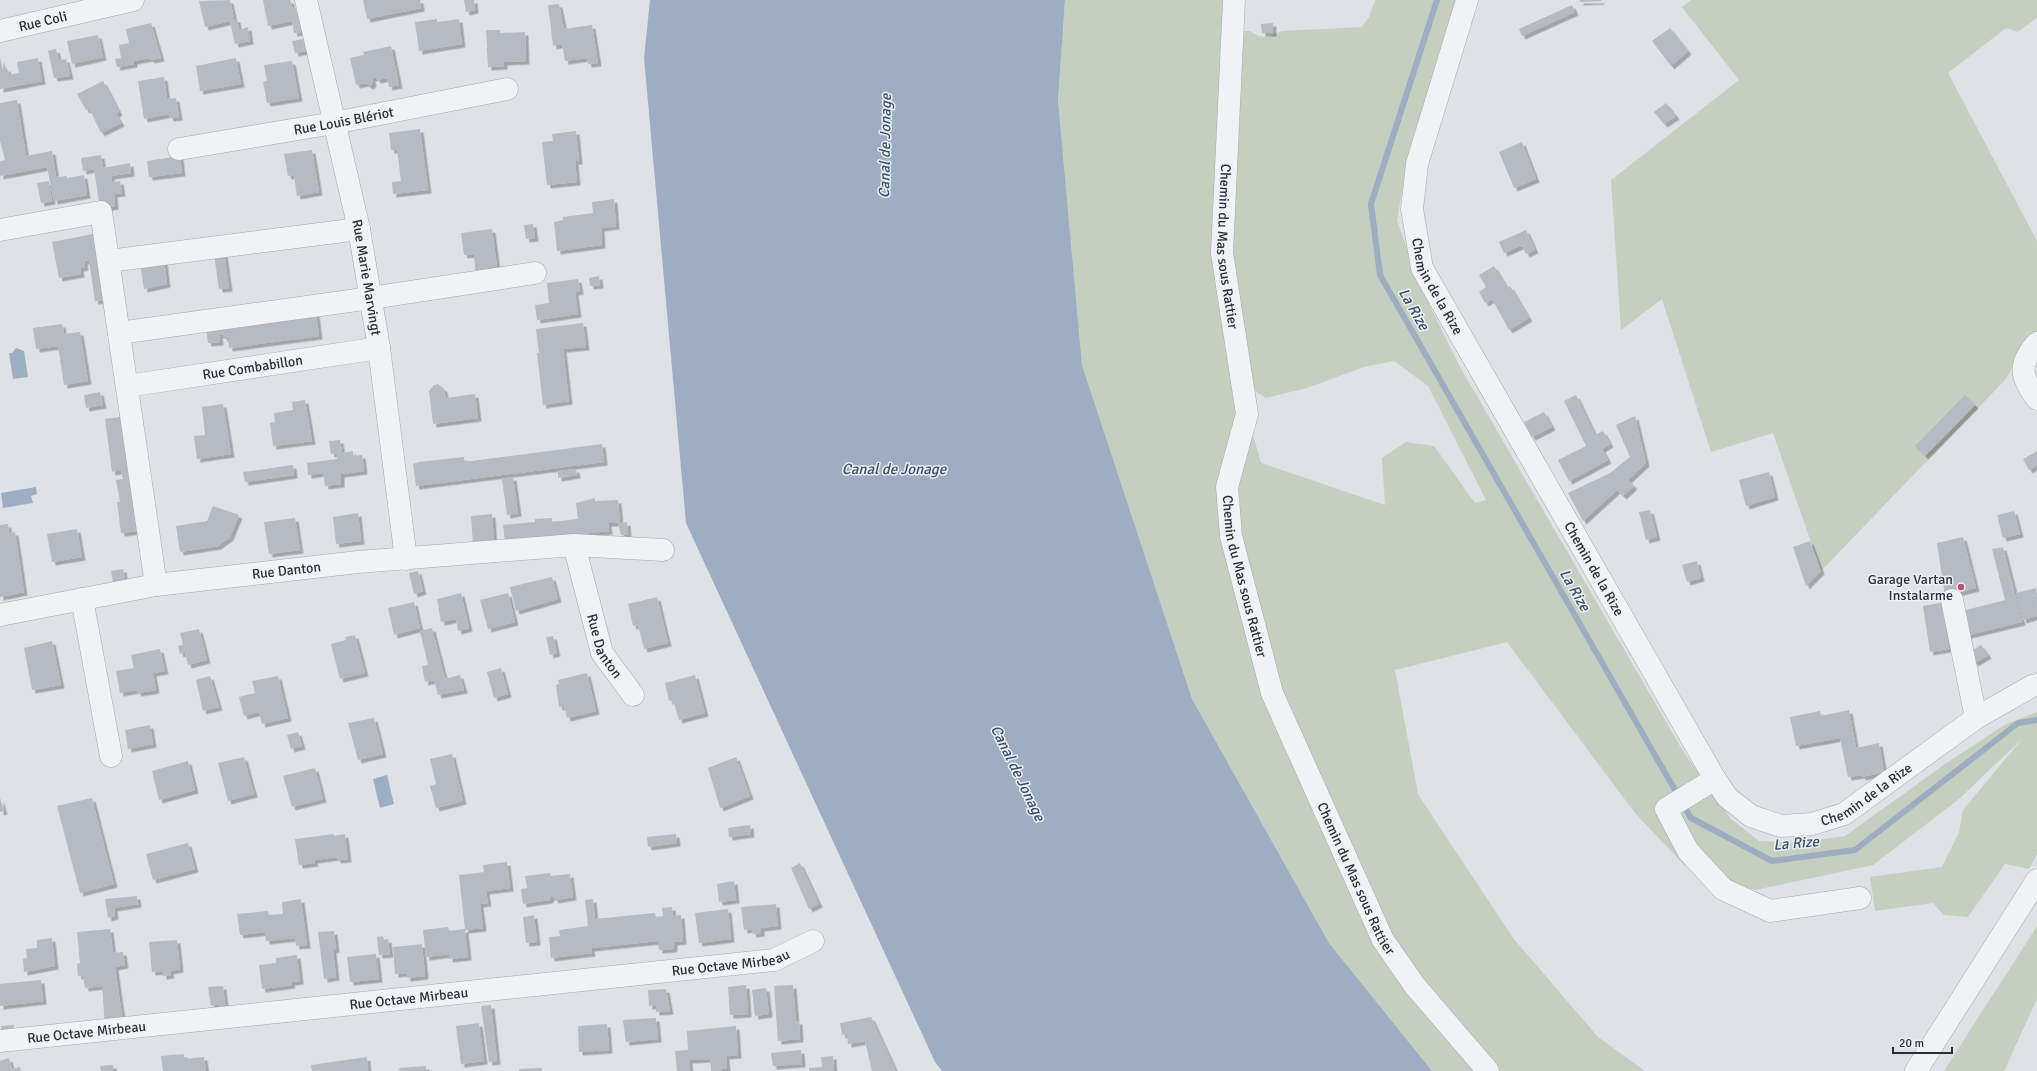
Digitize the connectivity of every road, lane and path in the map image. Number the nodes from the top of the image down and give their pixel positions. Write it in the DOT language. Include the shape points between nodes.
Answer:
graph roads {
  1 [pos="133,0"];
  2 [pos="306,0"];
  3 [pos="1234,0"];
  4 [pos="1467,0"];
  5 [pos="0,32"];
  6 [pos="507,89"];
  7 [pos="334,123"];
  8 [pos="179,149"];
  9 [pos="359,229"];
  10 [pos="0,230"];
  11 [pos="108,261"];
  12 [pos="535,273"];
  13 [pos="371,298"];
  14 [pos="119,333"];
  15 [pos="2037,343"];
  16 [pos="379,348"];
  17 [pos="127,386"];
  18 [pos="2037,399"];
  19 [pos="574,546"];
  20 [pos="663,550"];
  21 [pos="406,559"];
  22 [pos="156,585"];
  23 [pos="82,599"];
  24 [pos="1952,600"];
  25 [pos="0,615"];
  26 [pos="2037,685"];
  27 [pos="633,696"];
  28 [pos="1976,718"];
  29 [pos="111,756"];
  30 [pos="1708,783"];
  31 [pos="2037,880"];
  32 [pos="1860,898"];
  33 [pos="813,941"];
  34 [pos="0,1041"];
  35 [pos="1488,1071"];
  36 [pos="1916,1071"];
  1 -- 5 [label="street, Rue Coli"];
  2 -- 7 [label="street, Rue Marie Marvingt"];
  3 -- 35 [label="street, Chemin du Mas sous Rattier" via="1222,253 1248,414 1227,487 1231,536 1272,693 1383,940 1415,986"];
  4 -- 30 [label="street, Chemin de la Rize" via="1417,164 1412,209 1422,268"];
  6 -- 7 [label="street, Rue Louis Blériot"];
  7 -- 8 [label="street, Rue Louis Blériot"];
  7 -- 9 [label="street, Rue Marie Marvingt"];
  9 -- 11 [label="street"];
  9 -- 13 [label="street, Rue Marie Marvingt"];
  10 -- 11 [label="street" via="100,212"];
  11 -- 14 [label="street"];
  12 -- 13 [label="street"];
  13 -- 14 [label="street"];
  13 -- 16 [label="street, Rue Marie Marvingt"];
  14 -- 17 [label="street"];
  15 -- 18 [label="street" via="2026,357 2024,367 2026,380"];
  16 -- 17 [label="street, Rue Combabillon"];
  16 -- 21 [label="street, Rue Marie Marvingt"];
  17 -- 22 [label="street"];
  19 -- 20 [label="street, Rue Danton"];
  19 -- 21 [label="street, Rue Danton"];
  19 -- 27 [label="street, Rue Danton" via="602,653"];
  21 -- 22 [label="street, Rue Danton"];
  22 -- 23 [label="street, Rue Danton"];
  23 -- 25 [label="street, Rue Danton"];
  23 -- 29 [label="street"];
  24 -- 28 [label="street"];
  26 -- 28 [label="street, Chemin de la Rize"];
  28 -- 30 [label="street, Chemin de la Rize" via="1844,814 1812,824 1781,826 1751,816"];
  30 -- 32 [label="street" via="1666,809 1688,851 1723,889 1770,910"];
  31 -- 36 [label="street"];
  33 -- 34 [label="street, Rue Octave Mirbeau" via="774,960"];
}
